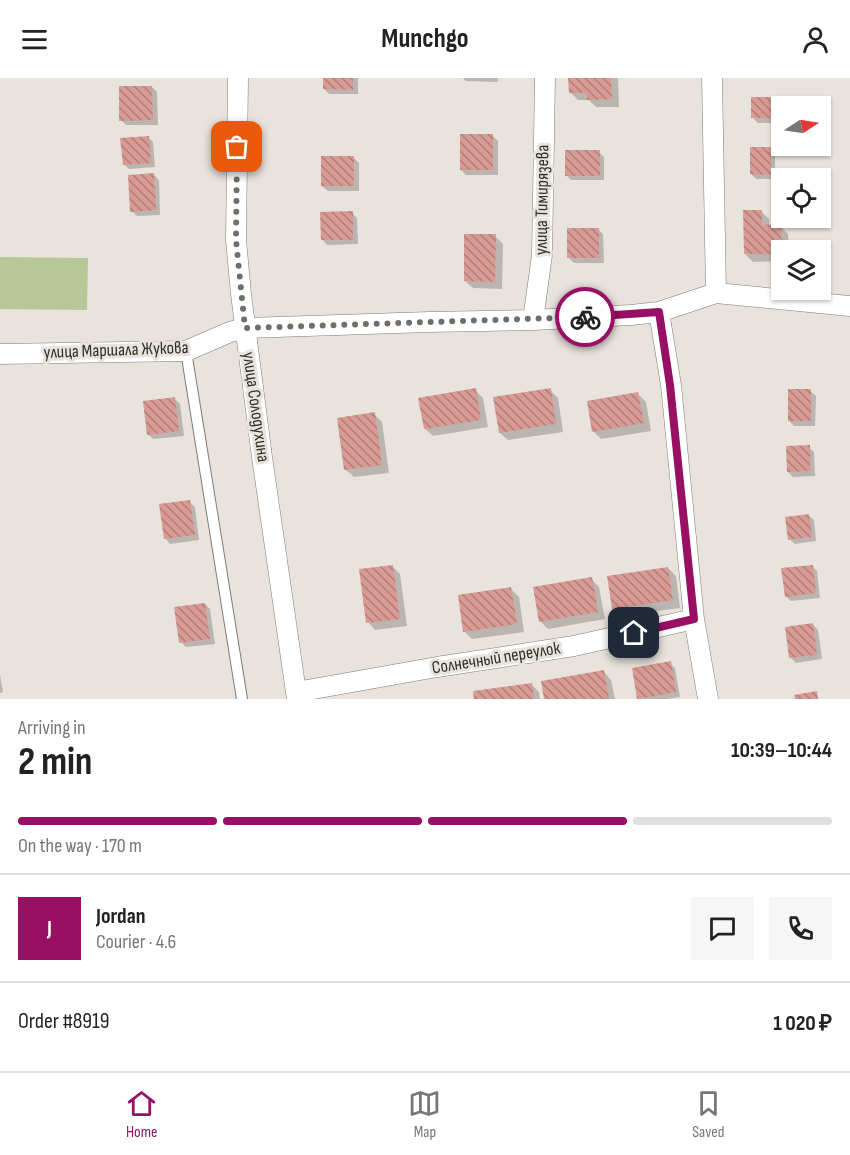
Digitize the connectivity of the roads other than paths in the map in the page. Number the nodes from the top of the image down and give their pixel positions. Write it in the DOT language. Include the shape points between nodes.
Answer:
graph roads {
  1 [pos="238,78"];
  2 [pos="545,78"];
  3 [pos="712,78"];
  4 [pos="716,293"];
  5 [pos="850,306"];
  6 [pos="659,312"];
  7 [pos="533,321"];
  8 [pos="245,328"];
  9 [pos="186,351"];
  10 [pos="0,354"];
  11 [pos="694,619"];
  12 [pos="297,696"];
  13 [pos="242,699"];
  14 [pos="708,699"];
  1 -- 8 [label="street, улица Солодухина" via="236,240"];
  2 -- 7 [label="street, улица Тимирязева" via="542,255"];
  3 -- 4 [label="street"];
  4 -- 5 [label="street, улица Маршала Жукова"];
  4 -- 6 [label="street, улица Маршала Жукова"];
  6 -- 7 [label="street, улица Маршала Жукова"];
  6 -- 11 [label="street"];
  7 -- 8 [label="street, улица Маршала Жукова"];
  8 -- 9 [label="street, улица Маршала Жукова"];
  8 -- 12 [label="street, улица Солодухина"];
  9 -- 10 [label="street, улица Маршала Жукова"];
  9 -- 13 [label="lane"];
  11 -- 12 [label="street, Солнечный переулок" via="574,646 438,667"];
  11 -- 14 [label="street"];
}
